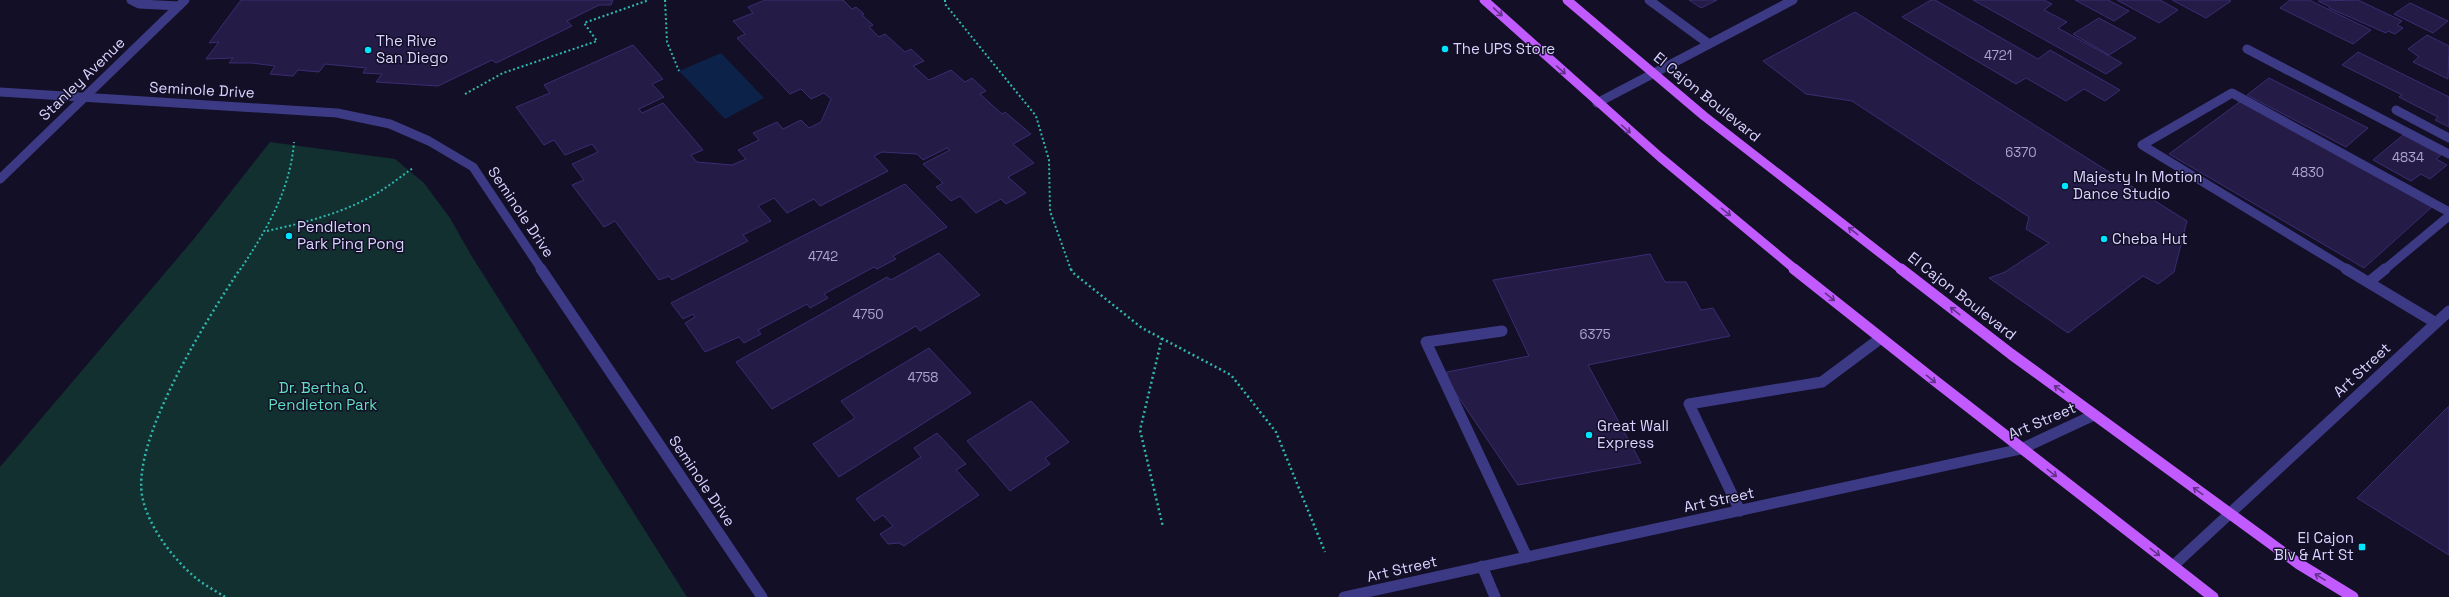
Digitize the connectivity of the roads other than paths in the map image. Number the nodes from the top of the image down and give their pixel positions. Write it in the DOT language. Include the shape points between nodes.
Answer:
graph roads {
  1 [pos="131,0"];
  2 [pos="1484,0"];
  3 [pos="1566,0"];
  4 [pos="1649,0"];
  5 [pos="1793,0"];
  6 [pos="182,3"];
  7 [pos="1709,44"];
  8 [pos="2247,49"];
  9 [pos="1652,74"];
  10 [pos="0,92"];
  11 [pos="82,98"];
  12 [pos="1597,103"];
  13 [pos="2396,110"];
  14 [pos="2449,138"];
  15 [pos="2449,154"];
  16 [pos="0,179"];
  17 [pos="2449,212"];
  18 [pos="2449,216"];
  19 [pos="2369,282"];
  20 [pos="2444,319"];
  21 [pos="1502,331"];
  22 [pos="1881,338"];
  23 [pos="2094,415"];
  24 [pos="2021,449"];
  25 [pos="1740,511"];
  26 [pos="2230,514"];
  27 [pos="1527,557"];
  28 [pos="1482,566"];
  29 [pos="2173,566"];
  30 [pos="762,597"];
  31 [pos="1344,597"];
  32 [pos="1495,597"];
  33 [pos="2213,597"];
  34 [pos="2353,597"];
  1 -- 6 [label="street" via="139,4"];
  2 -- 12 [label="main road, one-way"];
  3 -- 9 [label="main road, El Cajon Boulevard"];
  4 -- 7 [label="street"];
  5 -- 7 [label="street"];
  6 -- 11 [label="street, Stanley Avenue"];
  7 -- 9 [label="street"];
  8 -- 15 [label="street"];
  9 -- 12 [label="street"];
  23 -- 9 [label="main road, El Cajon Boulevard, one-way" via="2011,354"];
  10 -- 11 [label="street, Seminole Drive"];
  11 -- 16 [label="street, Stanley Avenue"];
  11 -- 30 [label="street, Seminole Drive" via="337,114 390,124 429,141 473,167"];
  12 -- 22 [label="main road, one-way" via="1647,148"];
  13 -- 14 [label="street"];
  17 -- 19 [label="street" via="2232,93 2142,145"];
  18 -- 19 [label="street"];
  19 -- 20 [label="street"];
  20 -- 26 [label="street, Art Street"];
  21 -- 27 [label="street" via="1426,342"];
  22 -- 24 [label="main road, one-way"];
  22 -- 25 [label="street" via="1822,382 1690,404"];
  23 -- 24 [label="street, Art Street"];
  26 -- 23 [label="main road, El Cajon Boulevard, one-way"];
  24 -- 25 [label="street, Art Street"];
  24 -- 29 [label="main road, one-way"];
  25 -- 27 [label="street, Art Street"];
  26 -- 29 [label="street, Art Street"];
  34 -- 26 [label="main road, El Cajon Boulevard, one-way" via="2299,564"];
  27 -- 28 [label="street, Art Street"];
  28 -- 31 [label="street, Art Street"];
  28 -- 32 [label="street"];
  29 -- 33 [label="main road"];
}
